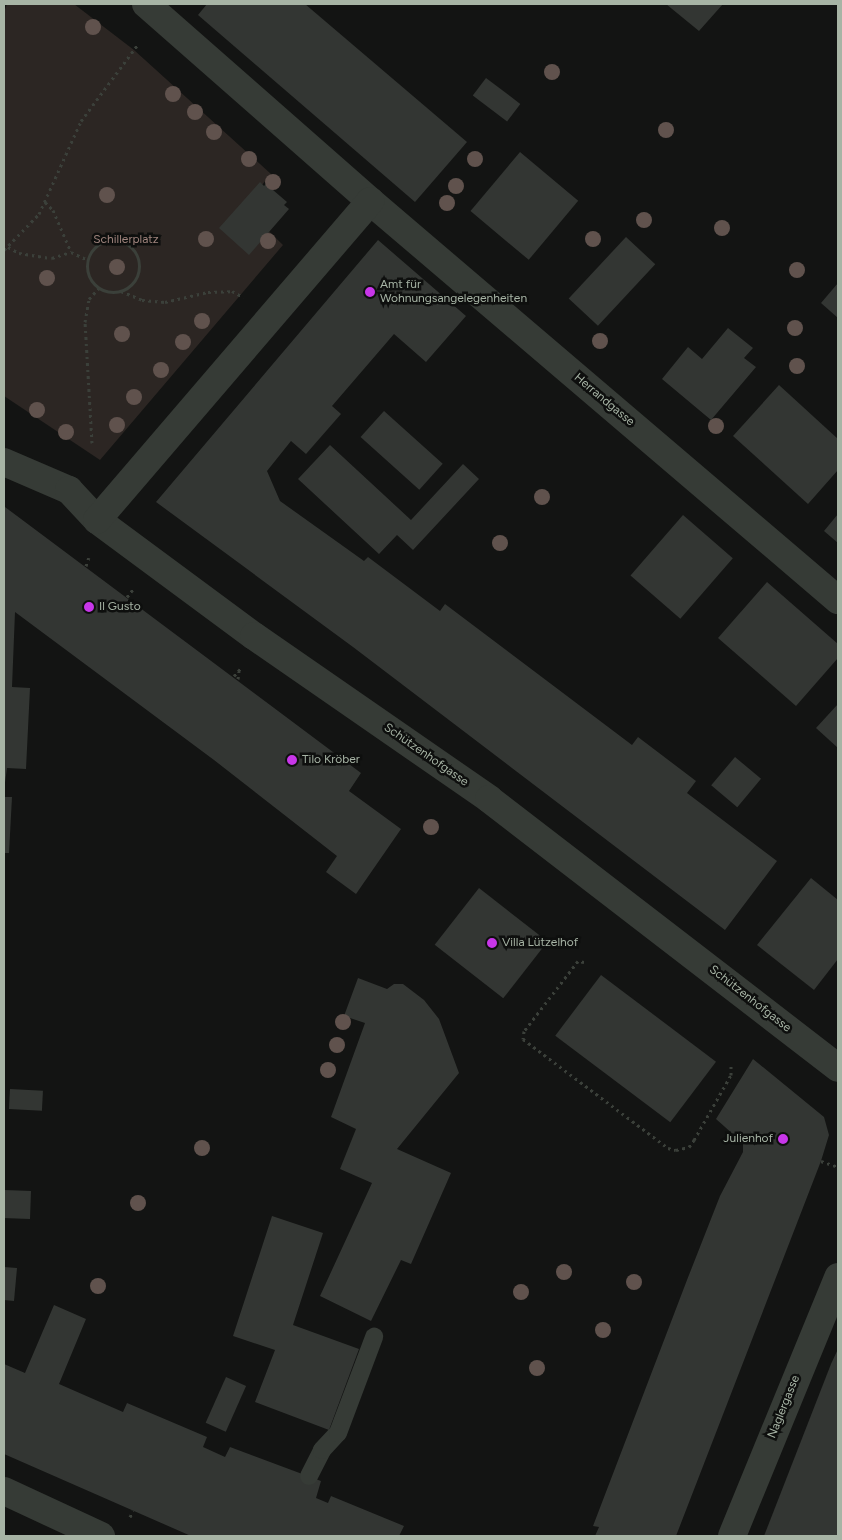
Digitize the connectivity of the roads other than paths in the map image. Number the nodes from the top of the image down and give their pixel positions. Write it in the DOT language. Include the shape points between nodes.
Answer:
graph roads {
  1 [pos="146,4"];
  2 [pos="370,201"];
  3 [pos="4,462"];
  4 [pos="97,520"];
  5 [pos="838,600"];
  6 [pos="838,1068"];
  7 [pos="838,1277"];
  8 [pos="374,1337"];
  9 [pos="309,1476"];
  10 [pos="4,1492"];
  11 [pos="101,1536"];
  12 [pos="732,1536"];
  1 -- 2 [label="street"];
  2 -- 4 [label="street"];
  2 -- 5 [label="street, Herrandgasse"];
  3 -- 4 [label="street, Schützenhofgasse" via="68,490"];
  4 -- 6 [label="street, Schützenhofgasse" via="254,636 489,799"];
  7 -- 12 [label="street, Naglergasse"];
  8 -- 9 [label="lane" via="338,1433 322,1450"];
  10 -- 11 [label="street"];
}
